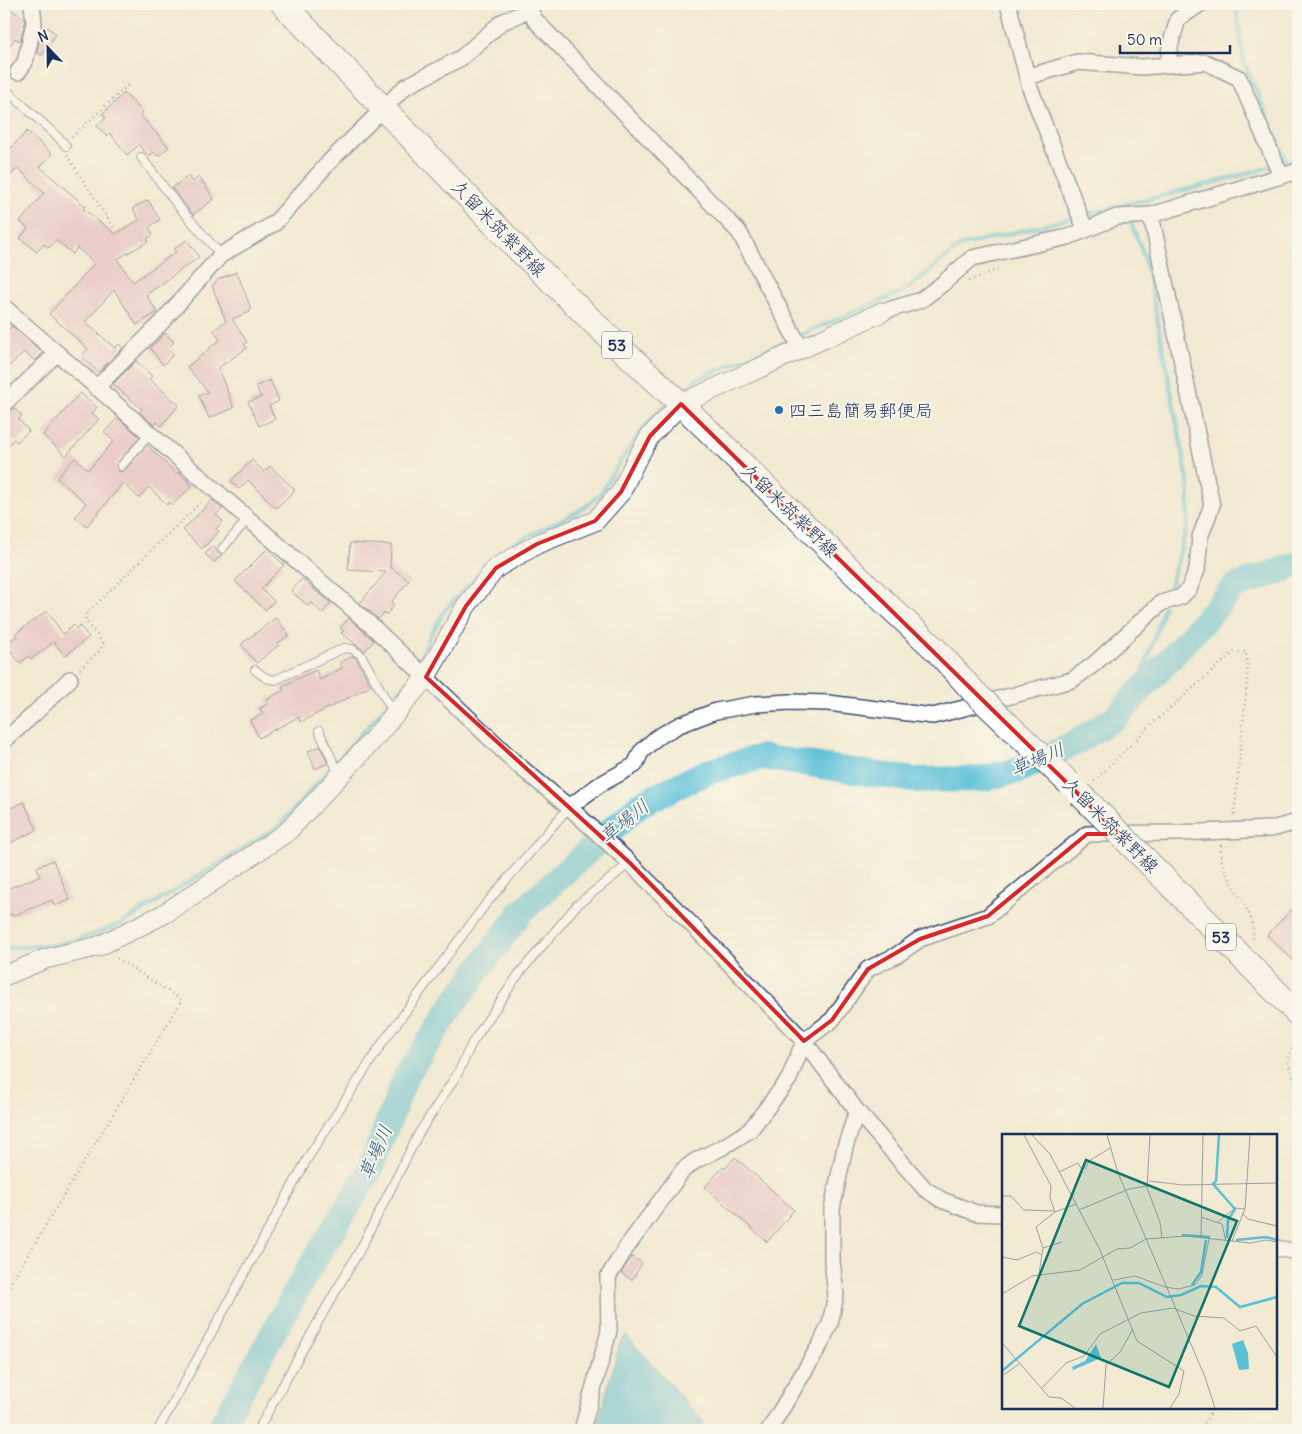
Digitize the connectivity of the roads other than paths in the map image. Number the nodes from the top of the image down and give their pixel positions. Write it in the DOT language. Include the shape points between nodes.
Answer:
graph roads {
  1 [pos="32,4"];
  2 [pos="283,4"];
  3 [pos="1008,4"];
  4 [pos="1200,4"];
  5 [pos="530,7"];
  6 [pos="1168,64"];
  7 [pos="18,72"];
  8 [pos="1027,77"];
  9 [pos="4,88"];
  10 [pos="383,108"];
  11 [pos="66,146"];
  12 [pos="141,156"];
  13 [pos="1298,172"];
  14 [pos="1281,176"];
  15 [pos="1151,215"];
  16 [pos="1085,229"];
  17 [pos="221,255"];
  18 [pos="4,308"];
  19 [pos="882,312"];
  20 [pos="801,349"];
  21 [pos="56,354"];
  22 [pos="96,388"];
  23 [pos="4,404"];
  24 [pos="681,404"];
  25 [pos="150,434"];
  26 [pos="121,466"];
  27 [pos="248,519"];
  28 [pos="222,548"];
  29 [pos="255,670"];
  30 [pos="426,677"];
  31 [pos="70,679"];
  32 [pos="394,715"];
  33 [pos="319,731"];
  34 [pos="4,741"];
  35 [pos="340,776"];
  36 [pos="572,810"];
  37 [pos="1298,822"];
  38 [pos="628,861"];
  39 [pos="4,976"];
  40 [pos="1298,1014"];
  41 [pos="804,1041"];
  42 [pos="857,1111"];
  43 [pos="1002,1214"];
  44 [pos="1277,1248"];
  45 [pos="1298,1252"];
  46 [pos="158,1430"];
  47 [pos="258,1430"];
  48 [pos="582,1430"];
  49 [pos="769,1430"];
  1 -- 7 [label="street" via="34,23 25,62"];
  2 -- 10 [label="main road, 久留米筑紫野線 / 53"];
  3 -- 8 [label="street"];
  4 -- 6 [label="street" via="1178,19"];
  5 -- 10 [label="street" via="502,22 461,58 405,86"];
  5 -- 20 [label="street" via="535,20 739,232"];
  6 -- 8 [label="street" via="1142,67 1078,62"];
  6 -- 14 [label="street" via="1206,62 1239,78"];
  8 -- 16 [label="street"];
  9 -- 11 [label="lane"];
  10 -- 17 [label="street" via="275,223"];
  10 -- 24 [label="main road, 久留米筑紫野線 / 53" via="520,252"];
  12 -- 17 [label="lane"];
  13 -- 14 [label="street"];
  14 -- 15 [label="street"];
  15 -- 16 [label="street" via="1117,217"];
  15 -- 36 [label="street" via="1212,505 1200,537 1197,570 1181,598 1161,603 1072,680 972,707 933,716 828,703 790,702 716,711 656,738 641,752 635,765 599,785"];
  16 -- 19 [label="street" via="1068,237 972,258 920,300"];
  17 -- 22 [label="street" via="161,323"];
  18 -- 21 [label="street"];
  19 -- 20 [label="street"];
  20 -- 24 [label="street"];
  21 -- 22 [label="street"];
  21 -- 23 [label="street"];
  22 -- 25 [label="street"];
  24 -- 30 [label="street" via="650,436 621,492 595,520 538,544 496,568 466,606"];
  24 -- 40 [label="main road, 久留米筑紫野線 / 53, bridge" via="938,652 973,691"];
  25 -- 26 [label="lane"];
  25 -- 27 [label="street"];
  27 -- 28 [label="lane"];
  27 -- 30 [label="street"];
  29 -- 32 [label="lane" via="275,680 344,648 352,649 361,655"];
  30 -- 32 [label="street"];
  30 -- 36 [label="street"];
  31 -- 34 [label="street"];
  32 -- 35 [label="street"];
  33 -- 35 [label="lane"];
  35 -- 39 [label="street" via="288,832 164,914 99,946 45,959"];
  36 -- 38 [label="street"];
  36 -- 46 [label="lane" via="485,905 383,1042 309,1156"];
  37 -- 41 [label="street" via="1272,829 1088,834 988,916 920,939 898,955 868,969 832,1020"];
  38 -- 41 [label="street"];
  38 -- 47 [label="lane" via="577,905 518,975 472,1044"];
  41 -- 42 [label="street"];
  41 -- 48 [label="street" via="789,1079 750,1130 683,1170 608,1278 609,1331"];
  42 -- 43 [label="street" via="926,1189 942,1200 976,1213"];
  42 -- 49 [label="street" via="845,1147 832,1209 836,1294 830,1324"];
  44 -- 45 [label="street"];
}
